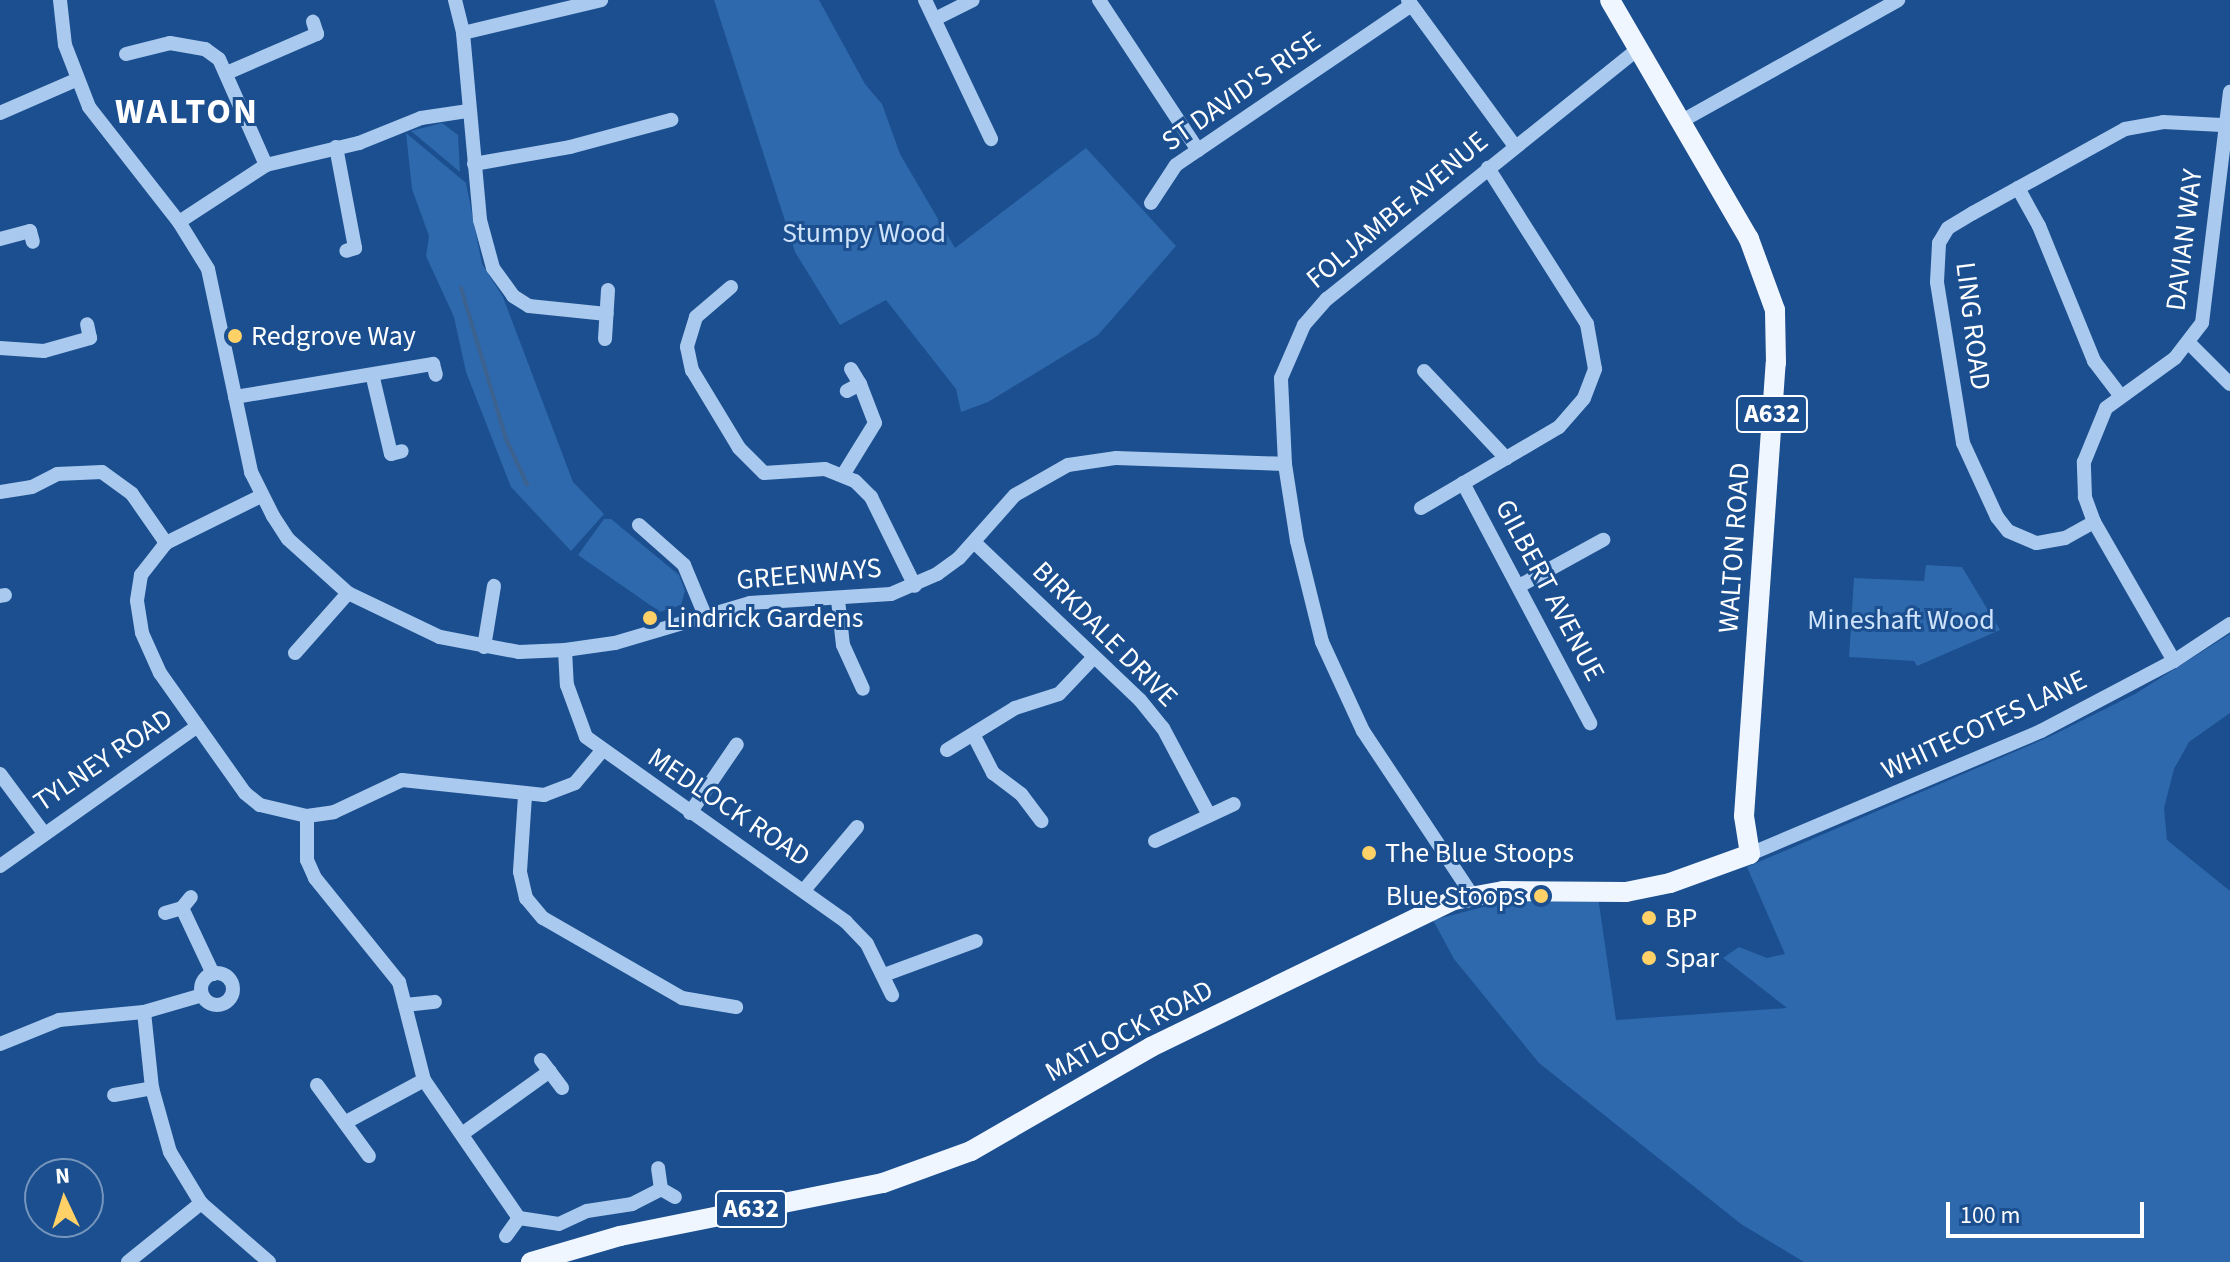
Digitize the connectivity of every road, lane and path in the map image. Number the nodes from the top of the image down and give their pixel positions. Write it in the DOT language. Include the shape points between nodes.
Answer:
graph roads {
  1 [pos="60,0"];
  2 [pos="455,0"];
  3 [pos="601,0"];
  4 [pos="925,0"];
  5 [pos="973,0"];
  6 [pos="1099,0"];
  7 [pos="1610,0"];
  8 [pos="1898,0"];
  9 [pos="1410,2"];
  10 [pos="935,19"];
  11 [pos="313,22"];
  12 [pos="141,33"];
  13 [pos="463,33"];
  14 [pos="145,48"];
  15 [pos="1637,50"];
  16 [pos="126,54"];
  17 [pos="229,72"];
  18 [pos="76,80"];
  19 [pos="2230,92"];
  20 [pos="468,111"];
  21 [pos="0,113"];
  22 [pos="671,120"];
  23 [pos="1680,122"];
  24 [pos="2222,125"];
  25 [pos="991,139"];
  26 [pos="1515,146"];
  27 [pos="336,147"];
  28 [pos="1198,150"];
  29 [pos="474,164"];
  30 [pos="266,165"];
  31 [pos="1488,168"];
  32 [pos="2018,188"];
  33 [pos="1151,203"];
  34 [pos="179,222"];
  35 [pos="0,239"];
  36 [pos="33,242"];
  37 [pos="2214,248"];
  38 [pos="2230,249"];
  39 [pos="346,251"];
  40 [pos="731,287"];
  41 [pos="608,290"];
  42 [pos="712,301"];
  43 [pos="607,314"];
  44 [pos="721,314"];
  45 [pos="87,324"];
  46 [pos="605,339"];
  47 [pos="2189,343"];
  48 [pos="0,348"];
  49 [pos="851,369"];
  50 [pos="1424,371"];
  51 [pos="436,375"];
  52 [pos="373,378"];
  53 [pos="2230,384"];
  54 [pos="2120,395"];
  55 [pos="235,397"];
  56 [pos="402,451"];
  57 [pos="1506,458"];
  58 [pos="1285,464"];
  59 [pos="843,475"];
  60 [pos="1463,483"];
  61 [pos="0,492"];
  62 [pos="261,496"];
  63 [pos="1421,508"];
  64 [pos="2094,522"];
  65 [pos="639,525"];
  66 [pos="1603,540"];
  67 [pos="974,542"];
  68 [pos="166,543"];
  69 [pos="1521,585"];
  70 [pos="494,586"];
  71 [pos="915,586"];
  72 [pos="348,593"];
  73 [pos="838,600"];
  74 [pos="704,613"];
  75 [pos="2230,624"];
  76 [pos="484,647"];
  77 [pos="565,650"];
  78 [pos="295,653"];
  79 [pos="1094,657"];
  80 [pos="2174,661"];
  81 [pos="863,689"];
  82 [pos="1590,723"];
  83 [pos="198,726"];
  84 [pos="974,736"];
  85 [pos="947,750"];
  86 [pos="738,751"];
  87 [pos="601,752"];
  88 [pos="0,774"];
  89 [pos="525,796"];
  90 [pos="1234,804"];
  91 [pos="690,813"];
  92 [pos="1209,815"];
  93 [pos="307,816"];
  94 [pos="1041,821"];
  95 [pos="43,832"];
  96 [pos="857,834"];
  97 [pos="1155,841"];
  98 [pos="1750,854"];
  99 [pos="0,866"];
  100 [pos="805,889"];
  101 [pos="1472,895"];
  102 [pos="165,913"];
  103 [pos="976,941"];
  104 [pos="213,974"];
  105 [pos="884,975"];
  106 [pos="202,995"];
  107 [pos="892,995"];
  108 [pos="435,1002"];
  109 [pos="405,1005"];
  110 [pos="717,1007"];
  111 [pos="736,1007"];
  112 [pos="144,1012"];
  113 [pos="716,1023"];
  114 [pos="0,1044"];
  115 [pos="424,1080"];
  116 [pos="317,1085"];
  117 [pos="152,1088"];
  118 [pos="562,1088"];
  119 [pos="114,1095"];
  120 [pos="348,1121"];
  121 [pos="462,1134"];
  122 [pos="369,1156"];
  123 [pos="658,1168"];
  124 [pos="661,1189"];
  125 [pos="675,1197"];
  126 [pos="201,1203"];
  127 [pos="519,1218"];
  128 [pos="506,1236"];
  129 [pos="124,1260"];
  130 [pos="269,1262"];
  131 [pos="531,1262"];
  1 -- 18 [label="street, GREENWAYS"];
  2 -- 13 [label="street"];
  3 -- 13 [label="street"];
  4 -- 10 [label="street"];
  5 -- 10 [label="street"];
  6 -- 28 [label="street"];
  7 -- 15 [label="main road, WALTON ROAD / A632"];
  8 -- 23 [label="street"];
  9 -- 26 [label="street"];
  9 -- 28 [label="street, ST DAVID'S RISE"];
  10 -- 25 [label="street"];
  11 -- 17 [label="street" via="317,34"];
  12 -- 14 [label="street"];
  13 -- 20 [label="street"];
  14 -- 16 [label="street"];
  14 -- 17 [label="street" via="170,43 205,49"];
  15 -- 23 [label="main road, WALTON ROAD / A632"];
  15 -- 26 [label="street, FOLJAMBE AVENUE"];
  17 -- 30 [label="street"];
  18 -- 21 [label="street"];
  18 -- 34 [label="street, GREENWAYS" via="89,107"];
  19 -- 24 [label="street, DAVIAN WAY"];
  20 -- 27 [label="street" via="421,118"];
  20 -- 29 [label="street"];
  22 -- 29 [label="street" via="570,147"];
  23 -- 98 [label="main road, WALTON ROAD / A632" via="1759,260 1775,310 1776,363 1744,816"];
  24 -- 32 [label="street, LING ROAD" via="2143,123"];
  24 -- 37 [label="street, DAVIAN WAY"];
  26 -- 31 [label="street, FOLJAMBE AVENUE"];
  27 -- 30 [label="street"];
  27 -- 39 [label="street" via="355,248"];
  28 -- 33 [label="street, ST DAVID'S RISE" via="1176,165"];
  29 -- 43 [label="street" via="485,243 500,281 529,306"];
  30 -- 34 [label="street"];
  31 -- 57 [label="street" via="1582,315 1595,356 1592,383 1576,412"];
  31 -- 58 [label="street, FOLJAMBE AVENUE" via="1327,299 1304,325 1281,378"];
  32 -- 54 [label="street" via="2094,361"];
  32 -- 64 [label="street, LING ROAD" via="1948,228 1935,259 1963,443 1997,517 2016,536 2049,543"];
  34 -- 55 [label="street, GREENWAYS" via="208,269"];
  35 -- 36 [label="street" via="30,231"];
  37 -- 38 [label="street"];
  37 -- 47 [label="street, DAVIAN WAY" via="2208,300"];
  40 -- 42 [label="street"];
  41 -- 43 [label="street"];
  42 -- 44 [label="street"];
  42 -- 59 [label="street" via="696,317 687,347 723,436 764,473 825,469"];
  43 -- 46 [label="street"];
  45 -- 48 [label="street" via="90,338 59,347 36,352"];
  47 -- 53 [label="street"];
  47 -- 54 [label="street, DAVIAN WAY"];
  49 -- 59 [label="street" via="853,387 875,423"];
  50 -- 57 [label="street"];
  51 -- 52 [label="street" via="433,364"];
  52 -- 55 [label="street"];
  52 -- 56 [label="street" via="391,454"];
  54 -- 64 [label="street, DAVIAN WAY" via="2095,424 2088,442 2083,479"];
  55 -- 62 [label="street, GREENWAYS"];
  57 -- 60 [label="street"];
  58 -- 67 [label="street, GREENWAYS" via="1116,458 1068,465 1015,495"];
  58 -- 101 [label="street, FOLJAMBE AVENUE" via="1308,592 1334,671 1363,731"];
  59 -- 71 [label="street" via="871,497"];
  60 -- 63 [label="street"];
  60 -- 69 [label="street, GILBERT AVENUE"];
  61 -- 68 [label="street" via="32,487 57,474 111,468"];
  62 -- 68 [label="street"];
  62 -- 72 [label="street, GREENWAYS" via="288,539"];
  64 -- 80 [label="street, DAVIAN WAY"];
  65 -- 74 [label="street" via="684,565"];
  66 -- 69 [label="street"];
  67 -- 71 [label="street, GREENWAYS"];
  67 -- 79 [label="street, BIRKDALE DRIVE"];
  68 -- 83 [label="street" via="141,575 139,618 160,673"];
  69 -- 82 [label="street, GILBERT AVENUE"];
  70 -- 76 [label="street"];
  71 -- 73 [label="street, GREENWAYS"];
  72 -- 76 [label="street, GREENWAYS" via="397,620"];
  72 -- 78 [label="street"];
  73 -- 74 [label="street, GREENWAYS" via="762,602"];
  73 -- 81 [label="street" via="843,645 861,670"];
  74 -- 77 [label="street, GREENWAYS" via="615,643"];
  75 -- 80 [label="street, WHITECOTES LANE"];
  76 -- 77 [label="street, GREENWAYS"];
  77 -- 87 [label="street, MEDLOCK ROAD" via="576,717"];
  79 -- 84 [label="street" via="1059,694 1015,708"];
  79 -- 92 [label="street, BIRKDALE DRIVE" via="1163,728"];
  80 -- 98 [label="street, WHITECOTES LANE" via="2041,731"];
  83 -- 93 [label="street" via="245,793 260,805"];
  83 -- 95 [label="street, TYLNEY ROAD"];
  84 -- 85 [label="street"];
  84 -- 94 [label="street" via="993,773 1021,794"];
  86 -- 91 [label="street"];
  87 -- 89 [label="street" via="575,783"];
  87 -- 91 [label="street, MEDLOCK ROAD"];
  88 -- 95 [label="street"];
  89 -- 93 [label="street" via="402,780 334,812"];
  89 -- 110 [label="street" via="520,872 526,898 543,918 682,998"];
  90 -- 92 [label="street"];
  91 -- 100 [label="street, MEDLOCK ROAD"];
  92 -- 97 [label="street"];
  93 -- 109 [label="street" via="307,860 315,878 391,971"];
  95 -- 99 [label="street, TYLNEY ROAD"];
  96 -- 100 [label="street"];
  98 -- 101 [label="main road, MATLOCK ROAD / A632" via="1670,883 1626,892"];
  100 -- 105 [label="street, MEDLOCK ROAD" via="857,932"];
  101 -- 131 [label="main road, MATLOCK ROAD / A632" via="1422,913 1151,1047 971,1151 883,1183 620,1236"];
  102 -- 104 [label="street" via="186,903"];
  103 -- 105 [label="street" via="952,941"];
  104 -- 106 [label="street" via="202,982"];
  104 -- 106 [label="street" via="227,977 231,996 220,1005"];
  105 -- 107 [label="street, MEDLOCK ROAD"];
  106 -- 112 [label="street"];
  108 -- 109 [label="street"];
  109 -- 115 [label="street"];
  110 -- 111 [label="street"];
  110 -- 113 [label="street"];
  112 -- 114 [label="street" via="59,1020"];
  112 -- 117 [label="street"];
  115 -- 120 [label="street"];
  115 -- 121 [label="street"];
  116 -- 120 [label="street"];
  117 -- 119 [label="street"];
  117 -- 126 [label="street" via="170,1152"];
  118 -- 121 [label="street" via="546,1066 512,1103"];
  120 -- 122 [label="street"];
  121 -- 127 [label="street"];
  123 -- 124 [label="street"];
  124 -- 125 [label="street"];
  124 -- 127 [label="street" via="632,1204 587,1211 559,1224"];
  126 -- 129 [label="street"];
  126 -- 130 [label="street"];
  127 -- 128 [label="street"];
}
